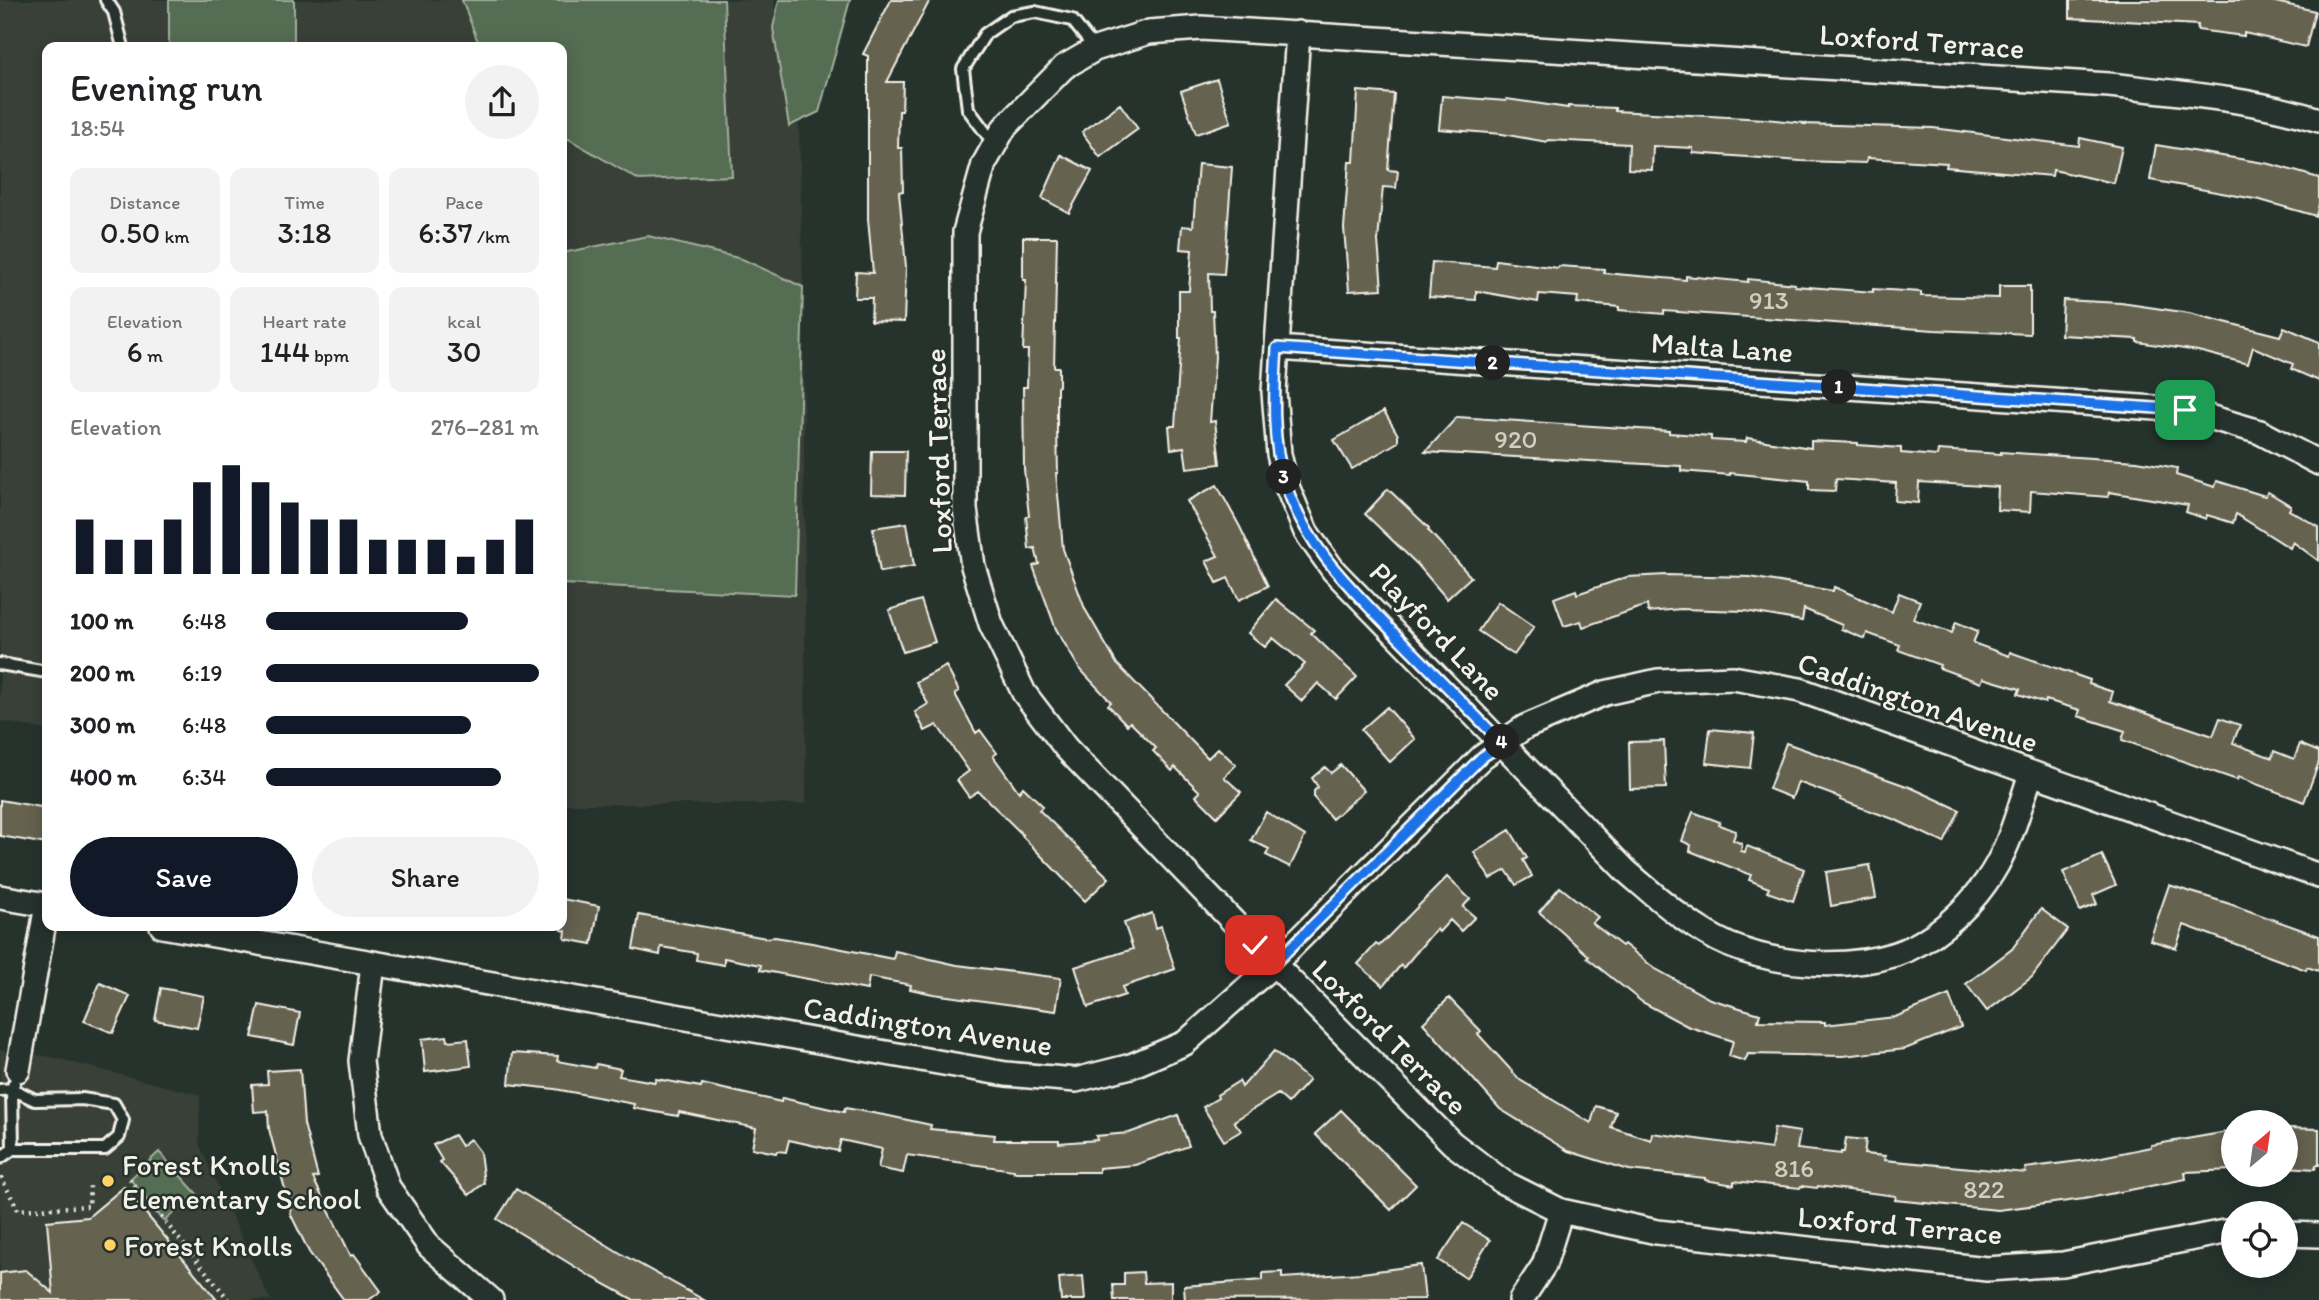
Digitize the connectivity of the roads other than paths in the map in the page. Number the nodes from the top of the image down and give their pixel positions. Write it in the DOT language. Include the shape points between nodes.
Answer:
graph roads {
  1 [pos="106,0"];
  2 [pos="1298,33"];
  3 [pos="122,42"];
  4 [pos="1095,49"];
  5 [pos="2319,120"];
  6 [pos="995,145"];
  7 [pos="1277,348"];
  8 [pos="2319,463"];
  9 [pos="0,664"];
  10 [pos="42,671"];
  11 [pos="1503,744"];
  12 [pos="2031,774"];
  13 [pos="2319,876"];
  14 [pos="0,897"];
  15 [pos="42,904"];
  16 [pos="42,931"];
  17 [pos="190,931"];
  18 [pos="373,964"];
  19 [pos="1274,964"];
  20 [pos="15,1080"];
  21 [pos="0,1090"];
  22 [pos="13,1149"];
  23 [pos="0,1158"];
  24 [pos="1561,1211"];
  25 [pos="2221,1233"];
  26 [pos="2298,1234"];
  27 [pos="2319,1235"];
  28 [pos="491,1300"];
  29 [pos="1521,1300"];
  1 -- 3 [label="lane"];
  2 -- 4 [label="street, Loxford Terrace" via="1201,28 1149,32"];
  2 -- 5 [label="street, Loxford Terrace" via="2109,85 2200,95"];
  2 -- 7 [label="street, Playford Lane"];
  4 -- 6 [label="street, Loxford Terrace" via="1064,67 1004,128"];
  4 -- 6 [label="lane" via="1072,20 1035,12 1011,16 985,34 963,68 968,109"];
  6 -- 19 [label="street, Loxford Terrace" via="984,164 964,232 965,509 974,566 991,624 1024,693 1066,748"];
  7 -- 8 [label="street, Malta Lane" via="2185,410 2260,432"];
  7 -- 11 [label="street, Playford Lane" via="1274,392 1279,454 1306,533 1334,571"];
  9 -- 10 [label="lane"];
  11 -- 12 [label="street, Caddington Avenue" via="1525,727 1605,693 1658,681 1733,678 1800,690"];
  11 -- 12 [label="street, Playford Lane" via="1626,871 1676,914 1729,945 1781,960 1830,966 1897,954 1942,930 1986,882 2007,845"];
  11 -- 19 [label="street, Caddington Avenue" via="1482,757"];
  12 -- 13 [label="street, Caddington Avenue"];
  14 -- 15 [label="street"];
  16 -- 20 [label="street"];
  17 -- 18 [label="street, Caddington Avenue"];
  18 -- 19 [label="street, Caddington Avenue" via="1006,1074 1076,1080 1130,1066 1185,1043"];
  18 -- 28 [label="street" via="361,1061 370,1135 388,1187 429,1246"];
  19 -- 24 [label="street, Loxford Terrace" via="1452,1143 1503,1182"];
  20 -- 21 [label="lane"];
  20 -- 22 [label="lane"];
  20 -- 22 [label="lane" via="35,1100 114,1104 123,1120 119,1137 105,1149"];
  22 -- 23 [label="lane"];
  24 -- 25 [label="street, Loxford Terrace" via="1657,1232 1987,1269 2063,1264"];
  24 -- 29 [label="street" via="1544,1265"];
  26 -- 27 [label="street"];
}
